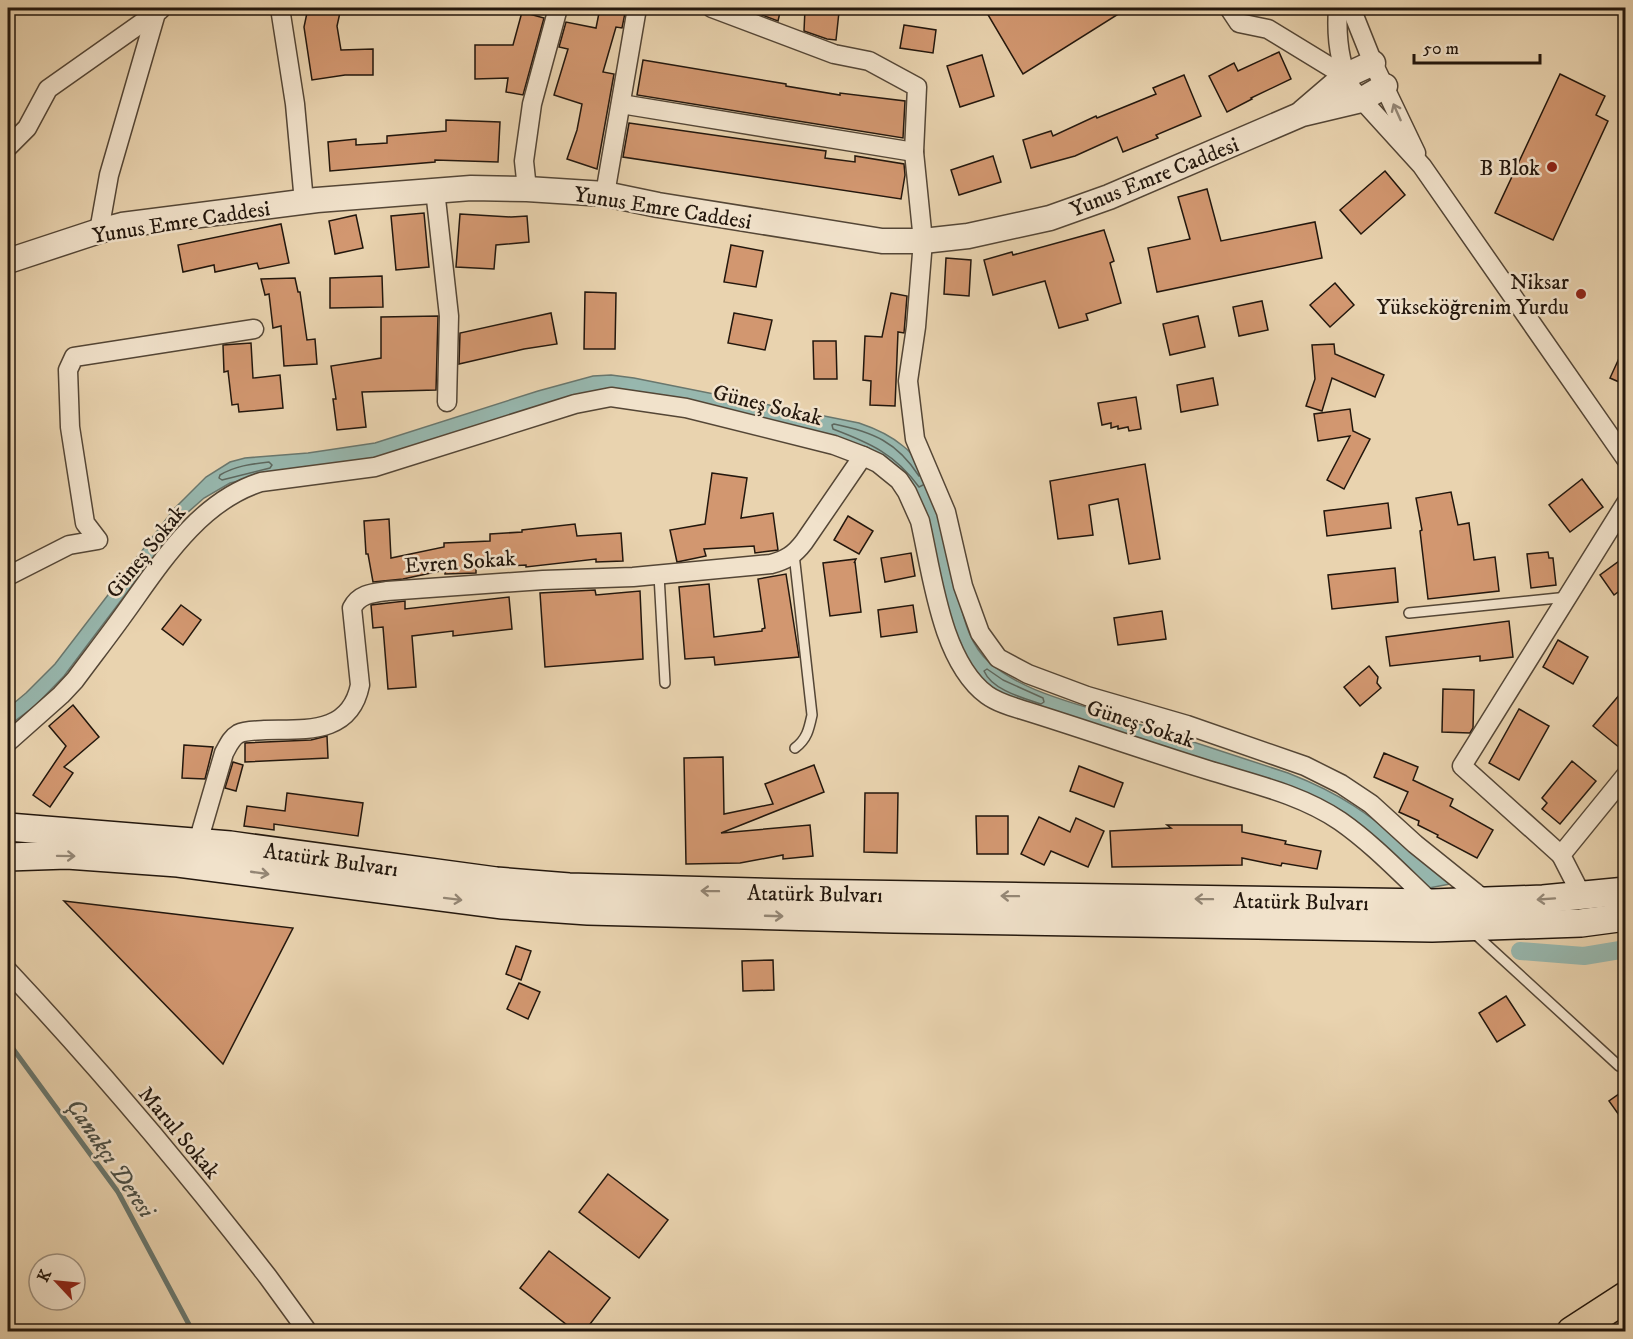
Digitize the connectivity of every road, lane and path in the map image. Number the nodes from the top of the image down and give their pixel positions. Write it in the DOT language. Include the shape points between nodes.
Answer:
graph roads {
  1 [pos="280,8"];
  2 [pos="558,8"];
  3 [pos="637,8"];
  4 [pos="712,8"];
  5 [pos="1229,8"];
  6 [pos="1338,8"];
  7 [pos="1351,8"];
  8 [pos="160,10"];
  9 [pos="1373,63"];
  10 [pos="1345,76"];
  11 [pos="1385,86"];
  12 [pos="1361,100"];
  13 [pos="621,104"];
  14 [pos="1302,114"];
  15 [pos="8,147"];
  16 [pos="914,152"];
  17 [pos="1422,166"];
  18 [pos="528,189"];
  19 [pos="435,190"];
  20 [pos="605,195"];
  21 [pos="304,202"];
  22 [pos="99,231"];
  23 [pos="923,241"];
  24 [pos="8,261"];
  25 [pos="254,329"];
  26 [pos="447,402"];
  27 [pos="863,456"];
  28 [pos="1626,459"];
  29 [pos="1626,503"];
  30 [pos="794,554"];
  31 [pos="659,574"];
  32 [pos="8,576"];
  33 [pos="1568,597"];
  34 [pos="1409,613"];
  35 [pos="665,683"];
  36 [pos="8,742"];
  37 [pos="795,748"];
  38 [pos="1626,775"];
  39 [pos="8,827"];
  40 [pos="198,842"];
  41 [pos="1561,855"];
  42 [pos="8,857"];
  43 [pos="1626,891"];
  44 [pos="1582,896"];
  45 [pos="1487,902"];
  46 [pos="1431,903"];
  47 [pos="1626,917"];
  48 [pos="1468,927"];
  49 [pos="8,970"];
  50 [pos="1626,1062"];
  51 [pos="1626,1297"];
  52 [pos="308,1332"];
  53 [pos="1572,1332"];
  1 -- 21 [label="street" via="295,104"];
  2 -- 18 [label="street" via="532,104 524,161"];
  3 -- 13 [label="street"];
  4 -- 16 [label="street" via="834,54 870,62 917,87"];
  5 -- 10 [label="street" via="1239,23 1268,29"];
  6 -- 10 [label="street" via="1338,46"];
  7 -- 9 [label="street"];
  8 -- 15 [label="street" via="48,89 27,128"];
  8 -- 22 [label="street" via="109,175"];
  9 -- 10 [label="street, Yunus Emre Caddesi"];
  9 -- 11 [label="street"];
  10 -- 12 [label="street"];
  10 -- 14 [label="street, Yunus Emre Caddesi"];
  11 -- 12 [label="street, Yunus Emre Caddesi"];
  17 -- 11 [label="street, one-way"];
  12 -- 14 [label="street, Yunus Emre Caddesi"];
  12 -- 17 [label="street"];
  13 -- 16 [label="street"];
  13 -- 20 [label="street"];
  14 -- 23 [label="street, Yunus Emre Caddesi" via="1109,197 1050,218 968,236"];
  16 -- 23 [label="street"];
  17 -- 28 [label="street"];
  18 -- 19 [label="street, Yunus Emre Caddesi"];
  18 -- 20 [label="street, Yunus Emre Caddesi"];
  19 -- 21 [label="street, Yunus Emre Caddesi"];
  19 -- 26 [label="street" via="449,316"];
  20 -- 23 [label="street, Yunus Emre Caddesi" via="819,232 882,241"];
  21 -- 22 [label="street, Yunus Emre Caddesi"];
  22 -- 24 [label="street, Yunus Emre Caddesi"];
  23 -- 45 [label="street" via="908,381 915,439 946,512 963,586 980,633 998,658 1087,696 1305,766 1371,804"];
  25 -- 32 [label="street" via="74,357 68,370 70,427 85,524 98,540 69,545"];
  27 -- 30 [label="street"];
  27 -- 36 [label="street, Güneş Sokak" via="686,408 611,397 575,404 375,467 245,487 182,537 75,680"];
  27 -- 46 [label="street, Güneş Sokak" via="889,471 907,492 920,521 947,638 987,695 1295,797 1339,821 1366,842"];
  29 -- 33 [label="street"];
  30 -- 31 [label="street, Evren Sokak" via="771,564"];
  30 -- 37 [label="lane" via="812,715 803,742"];
  31 -- 35 [label="lane"];
  31 -- 40 [label="street, Evren Sokak" via="363,595 352,608 360,685 351,707 331,724 313,729 237,734 224,753"];
  33 -- 34 [label="lane"];
  33 -- 41 [label="street" via="1462,766"];
  38 -- 41 [label="street"];
  39 -- 40 [label="main road, Atatürk Bulvarı"];
  46 -- 40 [label="main road, Atatürk Bulvarı, one-way" via="551,886"];
  41 -- 44 [label="street"];
  42 -- 48 [label="main road, Atatürk Bulvarı, one-way" via="67,855 178,863 568,910"];
  43 -- 44 [label="main road, Atatürk Bulvarı"];
  44 -- 45 [label="main road, Atatürk Bulvarı, one-way"];
  45 -- 46 [label="main road, Atatürk Bulvarı"];
  47 -- 48 [label="main road, Atatürk Bulvarı" via="1581,923"];
  48 -- 50 [label="lane" via="1619,1066"];
  49 -- 52 [label="street, Marul Sokak" via="174,1161"];
  51 -- 53 [label="main road"];
}
